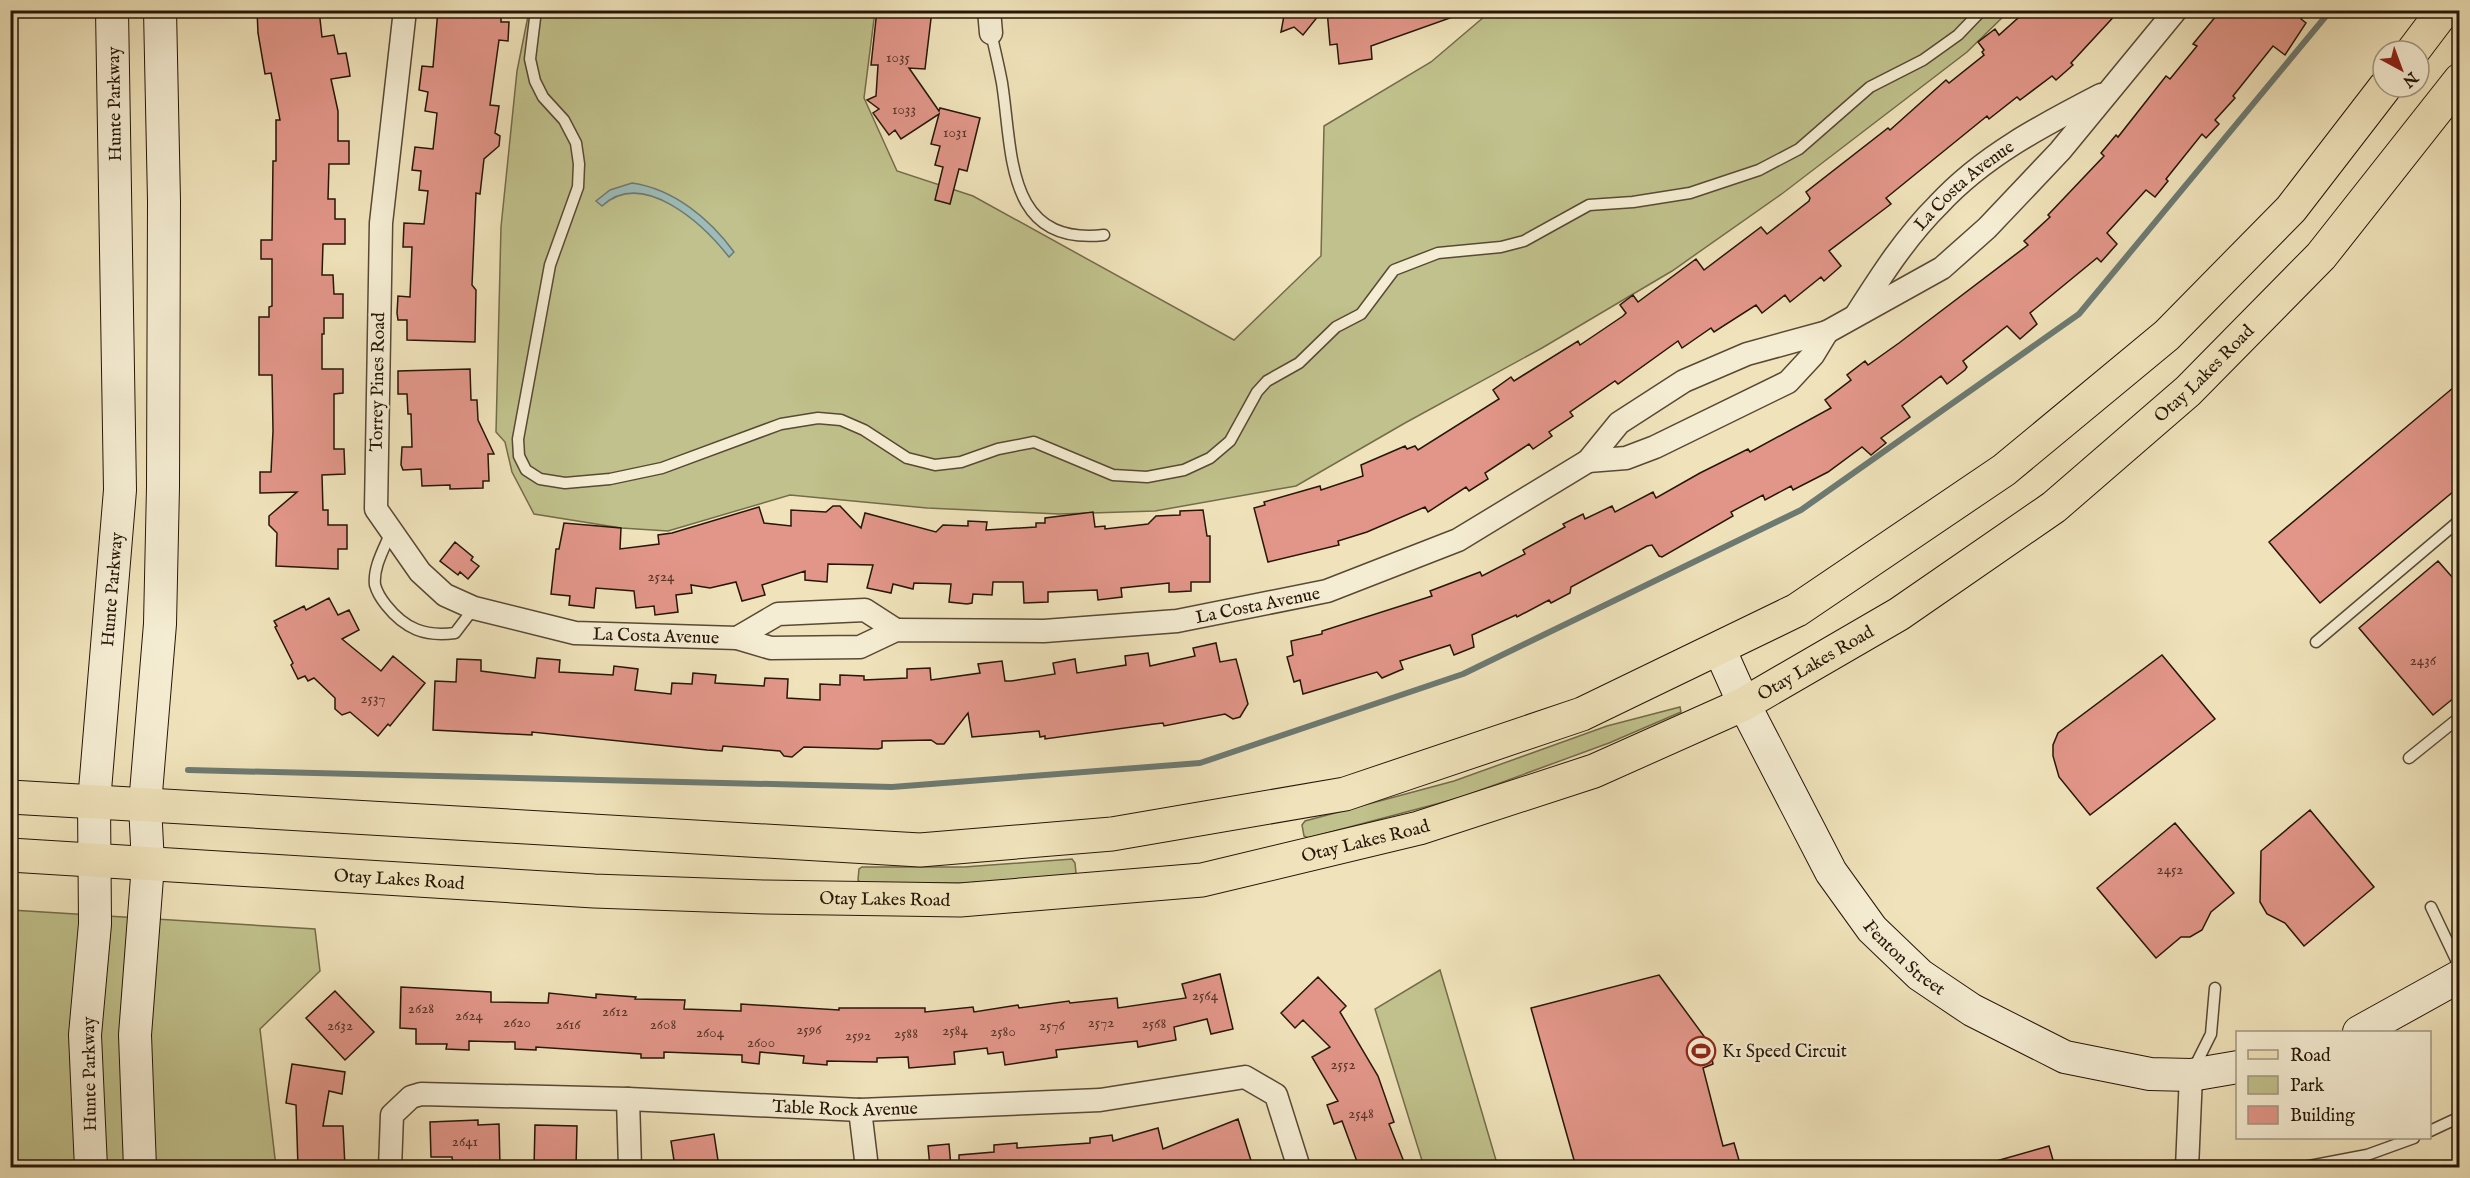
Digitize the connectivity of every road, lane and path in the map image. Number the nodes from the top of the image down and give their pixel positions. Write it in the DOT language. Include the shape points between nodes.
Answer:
graph roads {
  1 [pos="112,10"];
  2 [pos="160,10"];
  3 [pos="405,10"];
  4 [pos="536,10"];
  5 [pos="989,10"];
  6 [pos="1982,10"];
  7 [pos="2176,10"];
  8 [pos="2444,10"];
  9 [pos="991,33"];
  10 [pos="2422,39"];
  11 [pos="2460,80"];
  12 [pos="2108,91"];
  13 [pos="2376,99"];
  14 [pos="1104,235"];
  15 [pos="1854,318"];
  16 [pos="1827,332"];
  17 [pos="1588,461"];
  18 [pos="2460,520"];
  19 [pos="391,532"];
  20 [pos="474,608"];
  21 [pos="896,630"];
  22 [pos="575,633"];
  23 [pos="737,639"];
  24 [pos="2316,642"];
  25 [pos="1719,648"];
  26 [pos="1744,704"];
  27 [pos="2460,717"];
  28 [pos="2409,758"];
  29 [pos="10,797"];
  30 [pos="94,802"];
  31 [pos="145,805"];
  32 [pos="10,855"];
  33 [pos="96,860"];
  34 [pos="148,864"];
  35 [pos="2431,908"];
  36 [pos="2460,968"];
  37 [pos="2460,976"];
  38 [pos="2215,987"];
  39 [pos="2361,1031"];
  40 [pos="2236,1067"];
  41 [pos="2191,1076"];
  42 [pos="628,1099"];
  43 [pos="860,1110"];
  44 [pos="2460,1117"];
  45 [pos="2431,1131"];
  46 [pos="2409,1139"];
  47 [pos="90,1167"];
  48 [pos="140,1167"];
  49 [pos="390,1167"];
  50 [pos="630,1167"];
  51 [pos="867,1167"];
  52 [pos="1299,1167"];
  53 [pos="2187,1167"];
  54 [pos="2299,1167"];
  1 -- 30 [label="main road, Hunte Parkway" via="120,490"];
  2 -- 31 [label="main road" via="163,487 160,624"];
  3 -- 19 [label="street, Torrey Pines Road" via="378,280 376,509"];
  4 -- 6 [label="lane" via="530,59 535,81 564,120 576,143 579,164 578,186 550,265 518,439 519,456 526,470 540,479 565,483 662,468 781,424 818,418 841,420 907,458 934,465 961,462 1034,442 1113,475 1147,477 1184,470 1210,458 1230,441 1262,386 1299,363 1336,327 1361,314 1394,270 1438,253 1524,241 1589,205 1690,193 1759,170 1798,149 1870,87 1923,60 1958,35"];
  5 -- 9 [label="street"];
  7 -- 12 [label="street, La Costa Avenue"];
  8 -- 10 [label="main road"];
  9 -- 14 [label="lane" via="1002,83 1010,160 1030,211 1051,230 1082,237"];
  11 -- 26 [label="main road, Otay Lakes Road" via="2321,256 2188,391 2054,507 1899,614"];
  12 -- 15 [label="street, La Costa Avenue" via="2060,151 1987,228 1942,268"];
  12 -- 15 [label="street, La Costa Avenue" via="2020,139 1964,180 1911,234"];
  13 -- 25 [label="main road" via="2291,209 2167,335 2004,471 1797,610"];
  15 -- 16 [label="street, La Costa Avenue"];
  16 -- 17 [label="street, La Costa Avenue" via="1747,354 1684,381 1619,423"];
  16 -- 17 [label="street, La Costa Avenue" via="1814,355 1788,382 1655,447 1626,458"];
  17 -- 21 [label="street, La Costa Avenue" via="1458,540 1327,591 1177,621 1044,631"];
  18 -- 24 [label="lane"];
  19 -- 20 [label="street, Torrey Pines Road" via="420,572 445,596"];
  19 -- 20 [label="lane" via="376,569 375,586 398,620 423,633 455,633"];
  20 -- 22 [label="street, Torrey Pines Road"];
  21 -- 23 [label="street, La Costa Avenue" via="860,647 771,648"];
  21 -- 23 [label="street, La Costa Avenue" via="865,610 778,614"];
  22 -- 23 [label="street, La Costa Avenue"];
  25 -- 26 [label="main road, Fenton Street"];
  25 -- 31 [label="main road" via="1582,714 1345,794 1112,834 920,850"];
  26 -- 34 [label="main road, Otay Lakes Road" via="1594,771 1441,821 1202,880 937,900 594,891"];
  26 -- 41 [label="main road, Fenton Street" via="1837,882 1872,929 1920,975 1972,1010 2065,1057 2150,1074"];
  27 -- 28 [label="lane"];
  29 -- 30 [label="main road"];
  30 -- 31 [label="main road"];
  30 -- 33 [label="main road, Hunte Parkway"];
  31 -- 34 [label="main road"];
  32 -- 33 [label="main road, Otay Lakes Road"];
  33 -- 34 [label="main road, Otay Lakes Road"];
  33 -- 47 [label="main road, Hunte Parkway" via="95,924 85,1035"];
  34 -- 48 [label="main road" via="135,1035"];
  35 -- 36 [label="lane"];
  37 -- 39 [label="main road"];
  38 -- 41 [label="lane" via="2211,1034"];
  40 -- 41 [label="main road, Fenton Street"];
  41 -- 53 [label="street"];
  42 -- 43 [label="street, Table Rock Avenue"];
  42 -- 49 [label="street, Table Rock Avenue" via="411,1096 392,1116"];
  42 -- 50 [label="street"];
  43 -- 51 [label="street"];
  43 -- 52 [label="street, Table Rock Avenue" via="1100,1100 1245,1077 1276,1095"];
  44 -- 45 [label="lane"];
  46 -- 54 [label="lane" via="2367,1155"];
}
